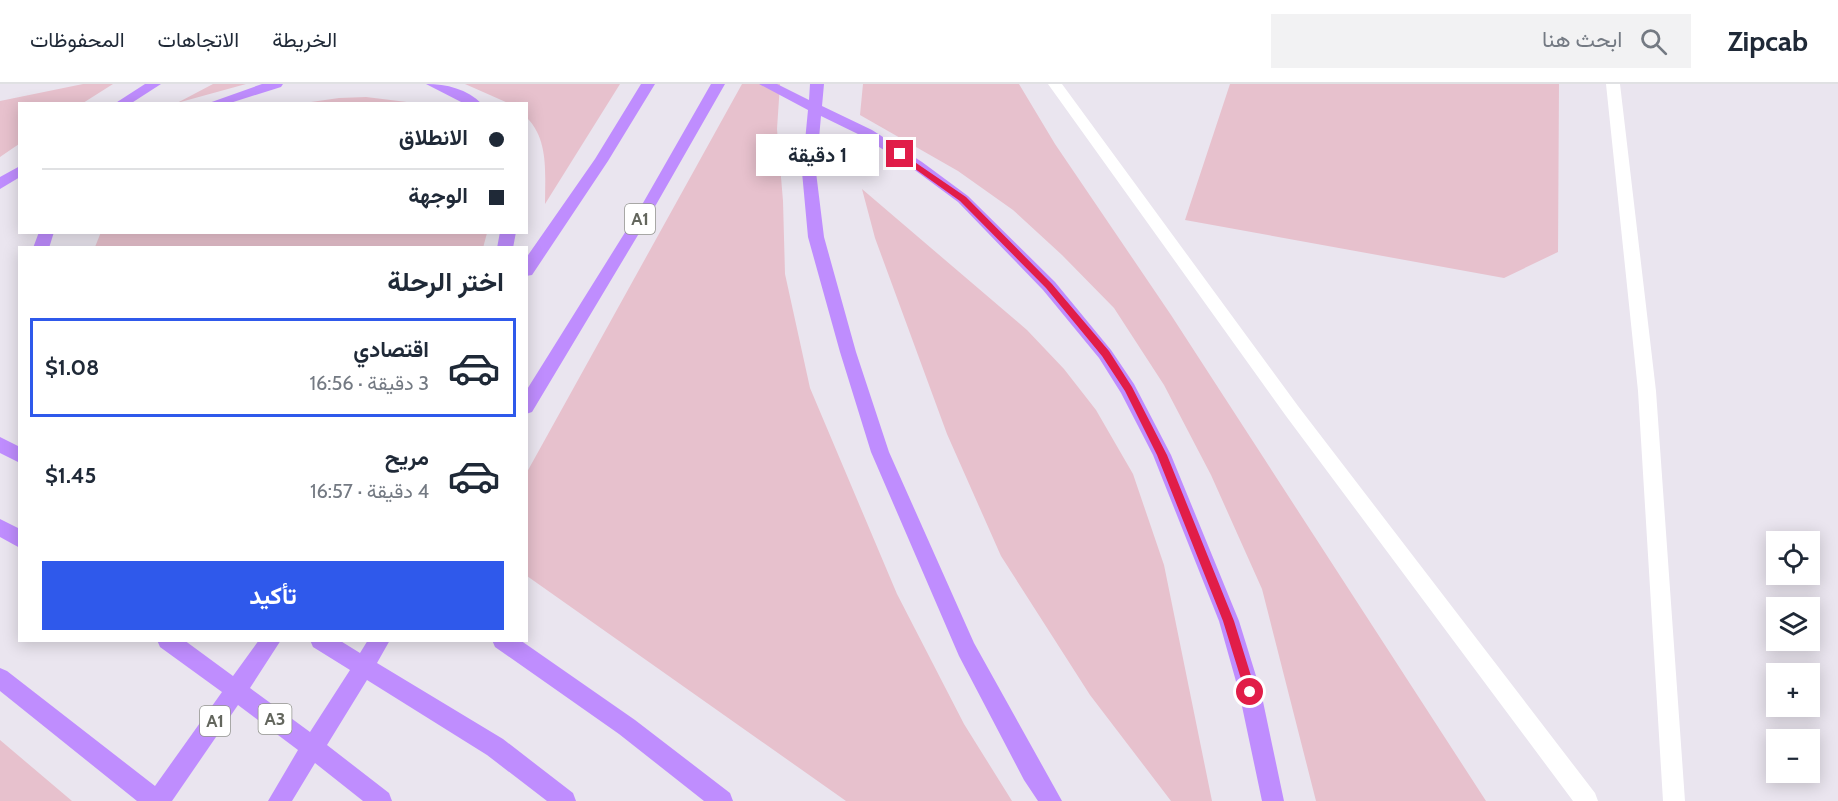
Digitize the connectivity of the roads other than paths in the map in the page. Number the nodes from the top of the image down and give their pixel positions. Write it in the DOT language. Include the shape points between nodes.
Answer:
graph roads {
  1 [pos="154,84"];
  2 [pos="276,84"];
  3 [pos="433,84"];
  4 [pos="648,84"];
  5 [pos="717,84"];
  6 [pos="766,84"];
  7 [pos="817,84"];
  8 [pos="1055,84"];
  9 [pos="1613,84"];
  10 [pos="123,102"];
  11 [pos="218,102"];
  12 [pos="472,102"];
  13 [pos="18,171"];
  14 [pos="0,184"];
  15 [pos="528,268"];
  16 [pos="528,403"];
  17 [pos="0,444"];
  18 [pos="18,455"];
  19 [pos="0,527"];
  20 [pos="18,539"];
  21 [pos="170,642"];
  22 [pos="270,642"];
  23 [pos="323,642"];
  24 [pos="379,642"];
  25 [pos="505,642"];
  26 [pos="0,678"];
  27 [pos="157,801"];
  28 [pos="279,801"];
  29 [pos="381,801"];
  30 [pos="565,801"];
  31 [pos="722,801"];
  32 [pos="1051,801"];
  33 [pos="1273,801"];
  34 [pos="1587,801"];
  35 [pos="1674,801"];
  1 -- 10 [label="highway"];
  2 -- 11 [label="highway"];
  3 -- 12 [label="highway"];
  4 -- 15 [label="highway"];
  5 -- 16 [label="highway, A1" via="646,210"];
  6 -- 33 [label="highway" via="867,133 963,199 1049,286 1105,354 1162,455 1229,621 1250,692"];
  7 -- 32 [label="highway" via="808,172 816,237 880,452 966,649"];
  8 -- 34 [label="street" via="1292,411"];
  9 -- 35 [label="street" via="1647,391"];
  13 -- 14 [label="highway"];
  17 -- 18 [label="highway"];
  19 -- 20 [label="highway"];
  21 -- 29 [label="highway, A3"];
  22 -- 27 [label="highway, A1"];
  23 -- 30 [label="highway" via="495,747"];
  24 -- 28 [label="highway"];
  25 -- 31 [label="highway" via="627,727"];
  26 -- 27 [label="highway"];
}
